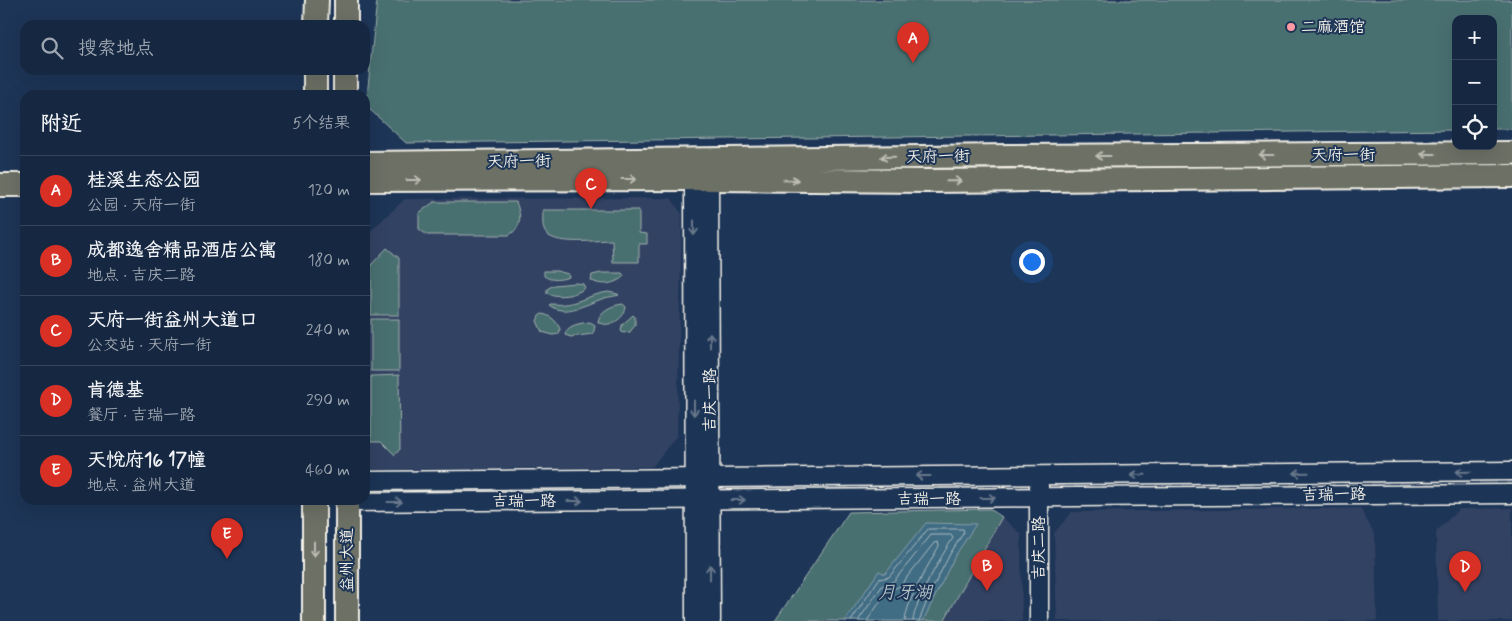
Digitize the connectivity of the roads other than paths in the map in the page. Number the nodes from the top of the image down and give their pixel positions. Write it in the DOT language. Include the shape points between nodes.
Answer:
graph roads {
  1 [pos="317,0"];
  2 [pos="346,0"];
  3 [pos="316,20"];
  4 [pos="346,20"];
  5 [pos="315,75"];
  6 [pos="345,75"];
  7 [pos="315,90"];
  8 [pos="345,90"];
  9 [pos="1512,154"];
  10 [pos="370,163"];
  11 [pos="0,170"];
  12 [pos="20,170"];
  13 [pos="1512,176"];
  14 [pos="702,179"];
  15 [pos="370,180"];
  16 [pos="0,185"];
  17 [pos="20,185"];
  18 [pos="1512,471"];
  19 [pos="1039,475"];
  20 [pos="702,478"];
  21 [pos="370,481"];
  22 [pos="1512,494"];
  23 [pos="1039,498"];
  24 [pos="702,500"];
  25 [pos="370,501"];
  26 [pos="314,505"];
  27 [pos="346,505"];
  28 [pos="314,621"];
  29 [pos="347,621"];
  30 [pos="695,621"];
  31 [pos="710,621"];
  32 [pos="1039,621"];
  1 -- 3 [label="main road"];
  2 -- 4 [label="main road"];
  5 -- 7 [label="main road"];
  6 -- 8 [label="main road"];
  9 -- 10 [label="main road, 天府一街, one-way"];
  11 -- 12 [label="main road"];
  14 -- 13 [label="main road, 天府一街, one-way" via="926,181"];
  15 -- 14 [label="main road, 天府一街, one-way"];
  14 -- 20 [label="street, 吉庆一路"];
  16 -- 17 [label="main road"];
  18 -- 19 [label="street, 吉瑞一路, one-way"];
  19 -- 20 [label="street, 吉瑞一路, one-way"];
  19 -- 23 [label="street, 吉庆二路"];
  20 -- 21 [label="street, 吉瑞一路"];
  20 -- 24 [label="street, 吉庆一路"];
  22 -- 23 [label="street, 吉瑞一路"];
  24 -- 23 [label="street, 吉瑞一路, one-way"];
  23 -- 32 [label="street, 吉庆二路"];
  25 -- 24 [label="street, 吉瑞一路, one-way"];
  24 -- 30 [label="street, 吉庆一路"];
  31 -- 24 [label="street, 吉庆一路, one-way"];
  26 -- 28 [label="main road, 益州大道, one-way"];
  27 -- 29 [label="main road, 益州大道"];
}
